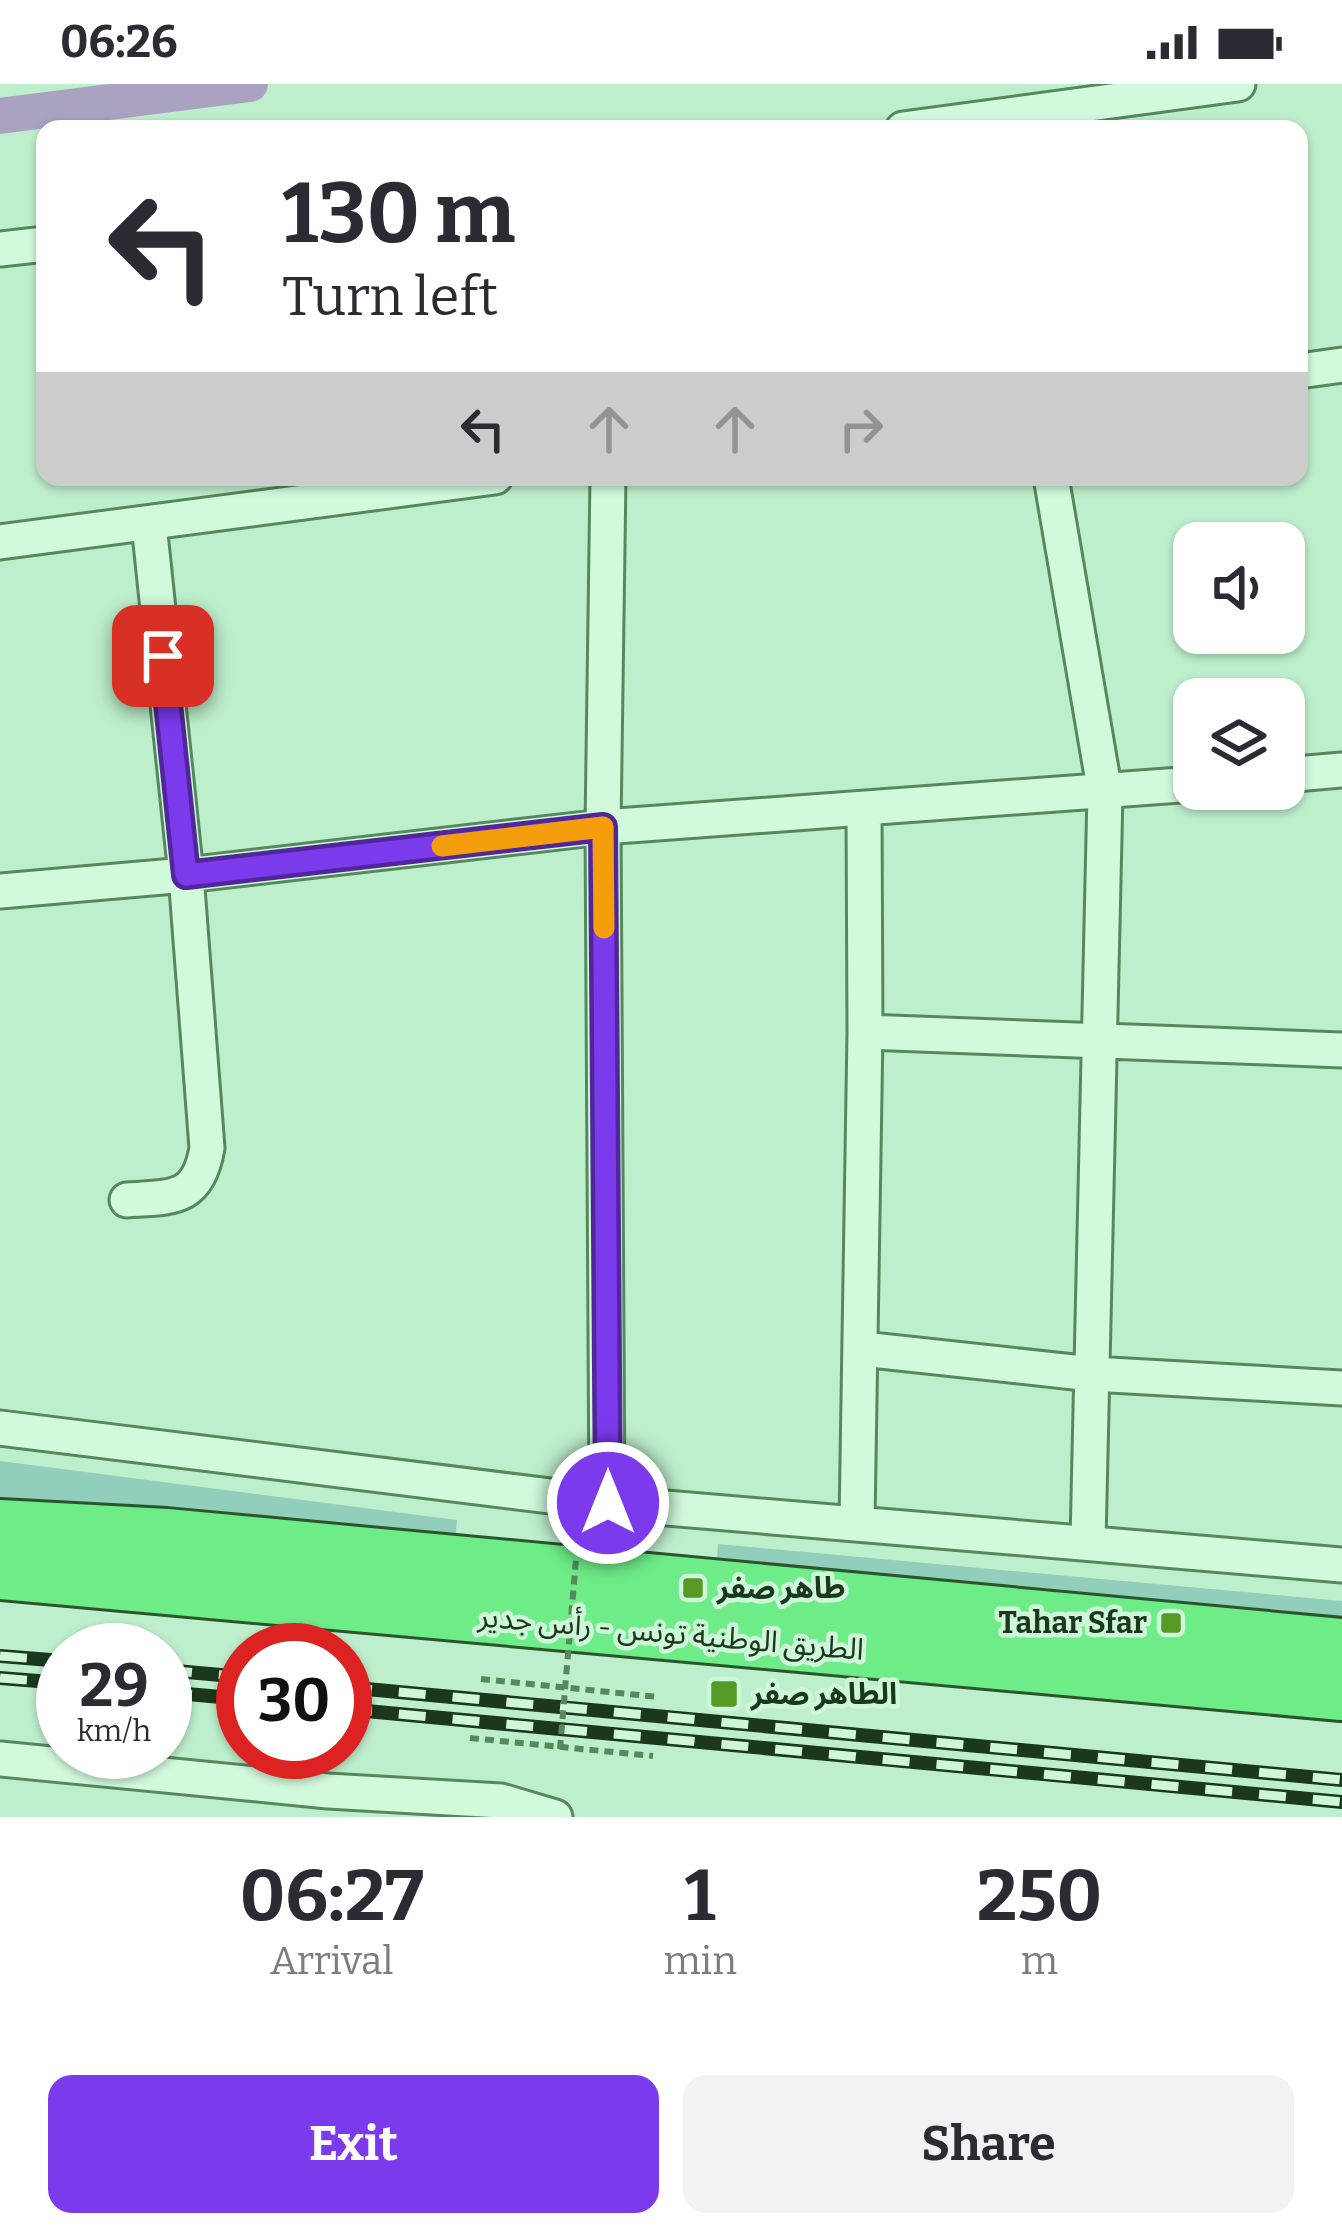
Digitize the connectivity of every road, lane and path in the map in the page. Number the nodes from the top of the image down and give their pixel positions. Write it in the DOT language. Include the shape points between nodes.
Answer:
graph roads {
  1 [pos="1238,84"];
  2 [pos="969,120"];
  3 [pos="36,245"];
  4 [pos="0,249"];
  5 [pos="1342,365"];
  6 [pos="1308,370"];
  7 [pos="429,486"];
  8 [pos="608,486"];
  9 [pos="1053,486"];
  10 [pos="149,524"];
  11 [pos="0,542"];
  12 [pos="1342,770"];
  13 [pos="1305,773"];
  14 [pos="1173,786"];
  15 [pos="1105,793"];
  16 [pos="864,810"];
  17 [pos="603,827"];
  18 [pos="186,875"];
  19 [pos="0,891"];
  20 [pos="865,1032"];
  21 [pos="1102,1039"];
  22 [pos="1342,1050"];
  23 [pos="128,1200"];
  24 [pos="862,1349"];
  25 [pos="1092,1374"];
  26 [pos="1342,1388"];
  27 [pos="0,1428"];
  28 [pos="608,1503"];
  29 [pos="857,1522"];
  30 [pos="0,1527"];
  31 [pos="1088,1542"];
  32 [pos="576,1559"];
  33 [pos="1342,1565"];
  34 [pos="0,1572"];
  35 [pos="1342,1646"];
  36 [pos="481,1680"];
  37 [pos="565,1689"];
  38 [pos="1342,1693"];
  39 [pos="658,1698"];
  40 [pos="470,1738"];
  41 [pos="560,1749"];
  42 [pos="653,1756"];
  43 [pos="0,1759"];
  44 [pos="555,1817"];
  1 -- 2 [label="street"];
  3 -- 4 [label="street"];
  5 -- 6 [label="street"];
  7 -- 10 [label="street"];
  8 -- 17 [label="street"];
  9 -- 15 [label="street"];
  10 -- 11 [label="street"];
  10 -- 18 [label="street"];
  12 -- 13 [label="street"];
  14 -- 15 [label="street"];
  15 -- 16 [label="street"];
  15 -- 21 [label="street"];
  16 -- 17 [label="street"];
  16 -- 20 [label="street"];
  17 -- 18 [label="street"];
  17 -- 28 [label="street"];
  18 -- 19 [label="street"];
  18 -- 23 [label="street" via="203,1167 179,1194"];
  20 -- 21 [label="street"];
  20 -- 24 [label="street"];
  21 -- 22 [label="street"];
  21 -- 25 [label="street"];
  24 -- 25 [label="street"];
  24 -- 29 [label="street"];
  25 -- 26 [label="street"];
  25 -- 31 [label="street"];
  27 -- 28 [label="street"];
  28 -- 29 [label="street"];
  29 -- 31 [label="street"];
  30 -- 35 [label="highway, الطريق الوطنية تونس - رأس جدير"];
  31 -- 33 [label="street"];
  32 -- 37 [label="path, bridge"];
  34 -- 38 [label="highway, الطريق الوطنية تونس - رأس جدير"];
  36 -- 37 [label="path"];
  37 -- 39 [label="path"];
  37 -- 41 [label="path, bridge"];
  40 -- 41 [label="path"];
  41 -- 42 [label="path"];
  43 -- 44 [label="street" via="501,1801"];
}
